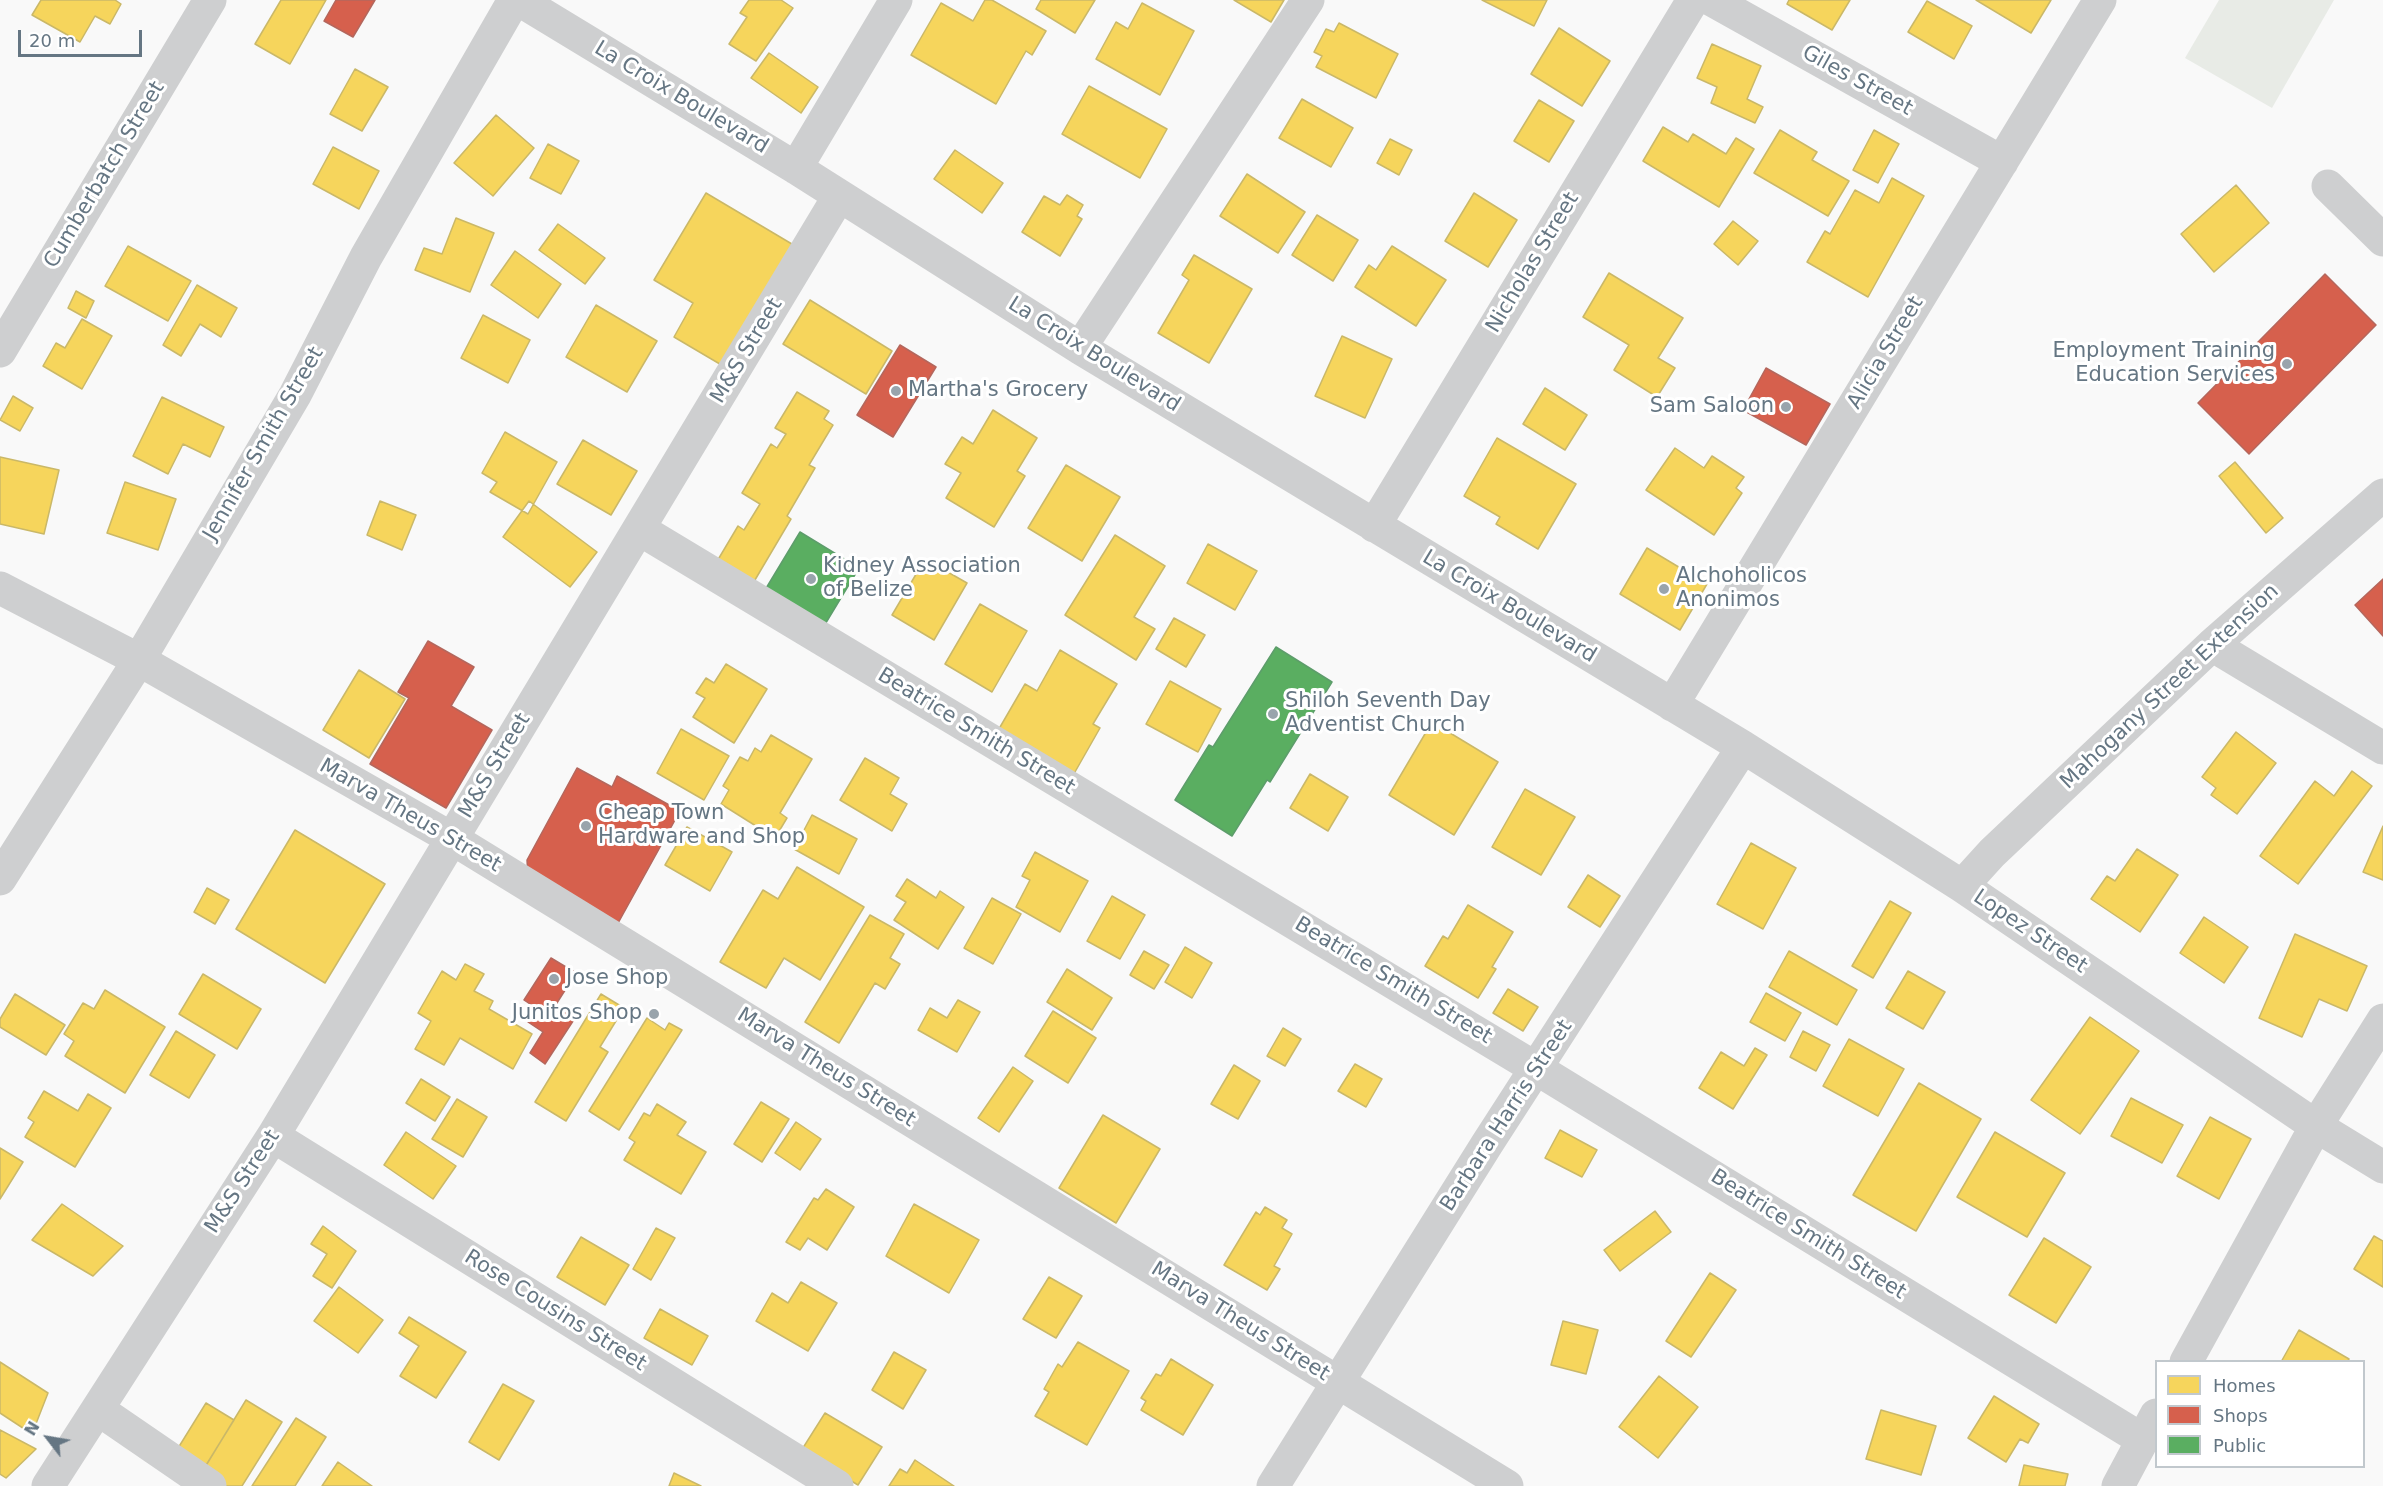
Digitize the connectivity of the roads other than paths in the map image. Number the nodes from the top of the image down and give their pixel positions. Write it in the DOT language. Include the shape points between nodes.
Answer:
graph roads {
  1 [pos="210,0"];
  2 [pos="516,0"];
  3 [pos="896,0"];
  4 [pos="1308,0"];
  5 [pos="1693,0"];
  6 [pos="1712,0"];
  7 [pos="2100,0"];
  8 [pos="2002,162"];
  9 [pos="796,168"];
  10 [pos="2328,186"];
  11 [pos="839,196"];
  12 [pos="2383,240"];
  13 [pos="1080,348"];
  14 [pos="0,351"];
  15 [pos="2383,495"];
  16 [pos="1374,526"];
  17 [pos="639,529"];
  18 [pos="0,588"];
  19 [pos="2211,645"];
  20 [pos="139,660"];
  21 [pos="1672,705"];
  22 [pos="1743,747"];
  23 [pos="2383,748"];
  24 [pos="451,838"];
  25 [pos="0,879"];
  26 [pos="1962,886"];
  27 [pos="2383,1020"];
  28 [pos="1537,1069"];
  29 [pos="2316,1126"];
  30 [pos="273,1136"];
  31 [pos="2383,1167"];
  32 [pos="2187,1360"];
  33 [pos="1337,1382"];
  34 [pos="99,1410"];
  35 [pos="2150,1428"];
  36 [pos="48,1486"];
  37 [pos="210,1486"];
  38 [pos="837,1486"];
  39 [pos="1273,1486"];
  40 [pos="1507,1486"];
  41 [pos="2118,1486"];
  1 -- 14 [label="street, Cumberbatch Street"];
  2 -- 9 [label="street, La Croix Boulevard"];
  2 -- 20 [label="street, Jennifer Smith Street" via="366,257 295,395"];
  3 -- 9 [label="street"];
  4 -- 13 [label="street"];
  5 -- 16 [label="street, Nicholas Street"];
  6 -- 8 [label="street, Giles Street"];
  7 -- 8 [label="street, Alicia Street"];
  8 -- 21 [label="street, Alicia Street"];
  9 -- 11 [label="street, La Croix Boulevard"];
  10 -- 12 [label="street"];
  11 -- 13 [label="street, La Croix Boulevard"];
  11 -- 17 [label="street, M&S Street"];
  13 -- 16 [label="street, La Croix Boulevard"];
  15 -- 19 [label="street, Mahogany Street Extension"];
  16 -- 21 [label="street, La Croix Boulevard"];
  17 -- 24 [label="street, M&S Street"];
  17 -- 28 [label="street, Beatrice Smith Street"];
  18 -- 20 [label="street, Marva Theus Street"];
  19 -- 23 [label="street"];
  19 -- 26 [label="street, Mahogany Street Extension"];
  20 -- 24 [label="street, Marva Theus Street"];
  20 -- 25 [label="street, Jennifer Smith Street"];
  21 -- 22 [label="street, Lopez Street"];
  22 -- 26 [label="street, Lopez Street"];
  22 -- 28 [label="street, Barbara Harris Street"];
  24 -- 30 [label="street, M&S Street"];
  24 -- 33 [label="street, Marva Theus Street"];
  26 -- 29 [label="street, Lopez Street"];
  27 -- 29 [label="street"];
  28 -- 33 [label="street, Barbara Harris Street"];
  28 -- 35 [label="street, Beatrice Smith Street"];
  29 -- 31 [label="street, Lopez Street"];
  29 -- 32 [label="street"];
  30 -- 34 [label="street, M&S Street"];
  30 -- 38 [label="street, Rose Cousins Street"];
  33 -- 39 [label="street, Barbara Harris Street"];
  33 -- 40 [label="street, Marva Theus Street"];
  34 -- 36 [label="street, M&S Street"];
  34 -- 37 [label="street"];
  35 -- 41 [label="street"];
}
